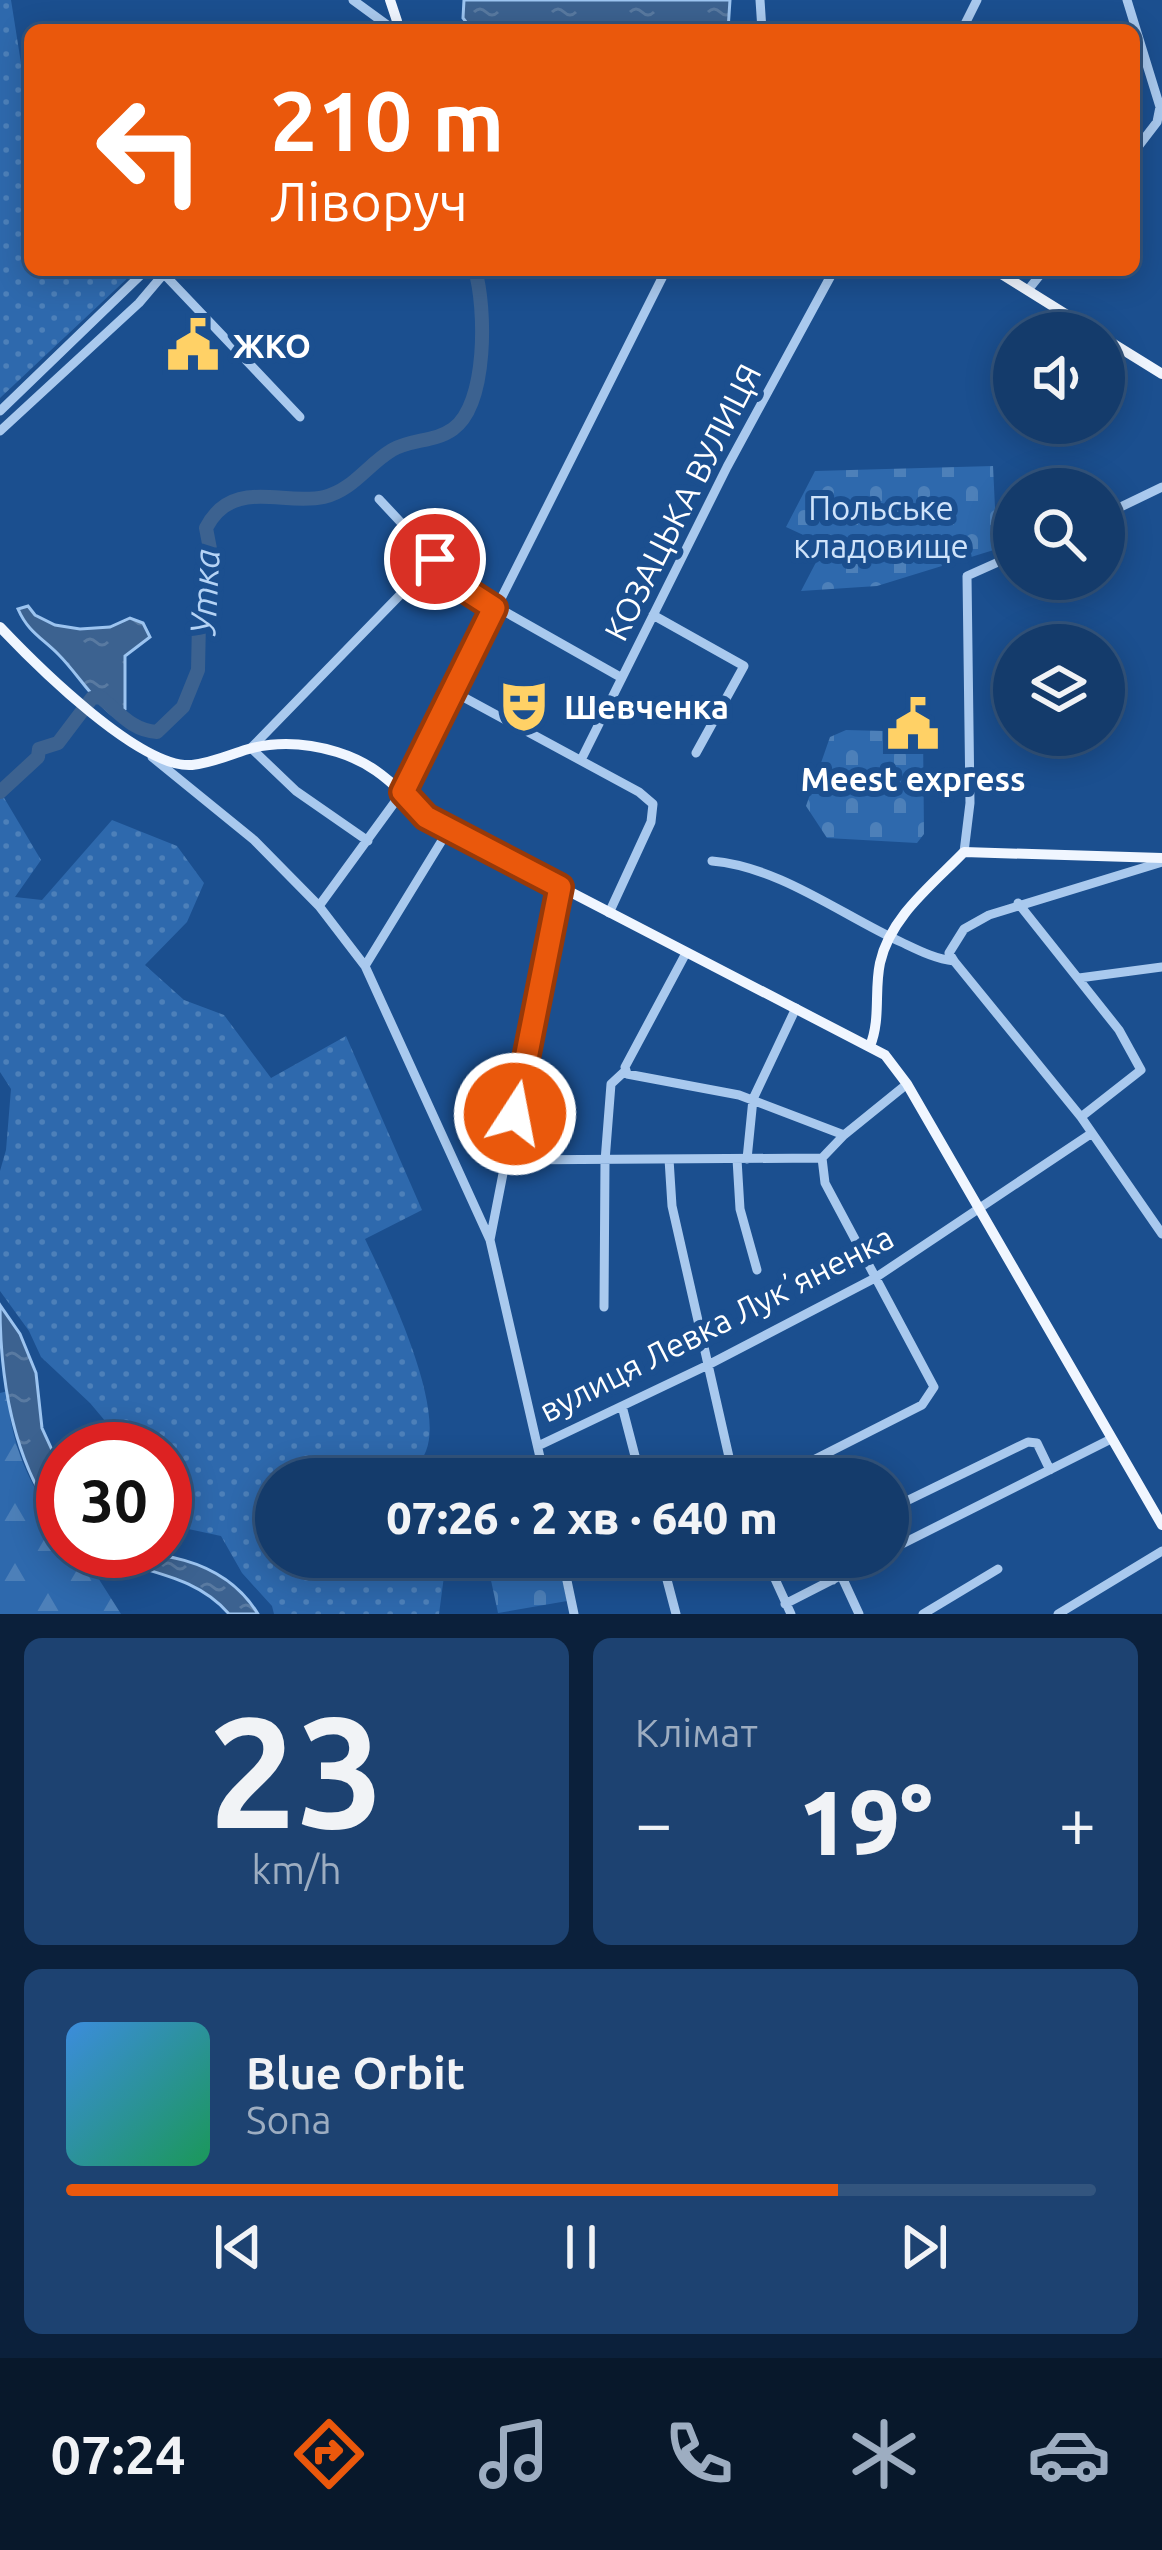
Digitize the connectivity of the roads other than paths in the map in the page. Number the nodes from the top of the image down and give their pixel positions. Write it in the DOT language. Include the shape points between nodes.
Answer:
graph roads {
  1 [pos="353,0"];
  2 [pos="386,24"];
  3 [pos="1140,42"];
  4 [pos="1160,128"];
  5 [pos="140,276"];
  6 [pos="162,276"];
  7 [pos="169,276"];
  8 [pos="663,276"];
  9 [pos="832,276"];
  10 [pos="1005,276"];
  11 [pos="1039,276"];
  12 [pos="1028,290"];
  13 [pos="1063,312"];
  14 [pos="1125,351"];
  15 [pos="1162,374"];
  16 [pos="0,412"];
  17 [pos="300,418"];
  18 [pos="0,431"];
  19 [pos="1162,487"];
  20 [pos="379,499"];
  21 [pos="1125,505"];
  22 [pos="435,559"];
  23 [pos="993,564"];
  24 [pos="494,608"];
  25 [pos="653,615"];
  26 [pos="0,627"];
  27 [pos="622,678"];
  28 [pos="454,692"];
  29 [pos="251,748"];
  30 [pos="148,754"];
  31 [pos="696,754"];
  32 [pos="581,760"];
  33 [pos="403,792"];
  34 [pos="449,830"];
  35 [pos="368,841"];
  36 [pos="964,852"];
  37 [pos="1162,860"];
  38 [pos="712,861"];
  39 [pos="560,887"];
  40 [pos="1018,903"];
  41 [pos="319,906"];
  42 [pos="609,913"];
  43 [pos="889,937"];
  44 [pos="686,953"];
  45 [pos="954,961"];
  46 [pos="365,966"];
  47 [pos="1162,967"];
  48 [pos="1079,979"];
  49 [pos="796,1008"];
  50 [pos="877,1017"];
  51 [pos="858,1040"];
  52 [pos="870,1046"];
  53 [pos="885,1055"];
  54 [pos="625,1071"];
  55 [pos="907,1084"];
  56 [pos="753,1099"];
  57 [pos="1081,1117"];
  58 [pos="1092,1133"];
  59 [pos="844,1135"];
  60 [pos="822,1158"];
  61 [pos="669,1159"];
  62 [pos="742,1159"];
  63 [pos="506,1160"];
  64 [pos="605,1161"];
  65 [pos="979,1208"];
  66 [pos="1162,1234"];
  67 [pos="490,1240"];
  68 [pos="757,1270"];
  69 [pos="875,1278"];
  70 [pos="604,1307"];
  71 [pos="708,1365"];
  72 [pos="622,1406"];
  73 [pos="1111,1438"];
  74 [pos="538,1446"];
  75 [pos="541,1458"];
  76 [pos="636,1458"];
  77 [pos="729,1458"];
  78 [pos="817,1458"];
  79 [pos="1050,1470"];
  80 [pos="909,1500"];
  81 [pos="1162,1525"];
  82 [pos="909,1541"];
  83 [pos="1162,1551"];
  84 [pos="998,1569"];
  85 [pos="566,1578"];
  86 [pos="667,1578"];
  87 [pos="774,1578"];
  88 [pos="837,1578"];
  89 [pos="788,1609"];
  90 [pos="574,1614"];
  91 [pos="676,1614"];
  92 [pos="859,1614"];
  93 [pos="923,1614"];
  94 [pos="1058,1614"];
  1 -- 2 [label="street"];
  3 -- 4 [label="street"];
  5 -- 16 [label="street"];
  6 -- 18 [label="street"];
  7 -- 17 [label="street"];
  8 -- 24 [label="street"];
  9 -- 25 [label="street, КОЗАЦЬКА ВУЛИЦЯ"];
  10 -- 12 [label="main road"];
  11 -- 12 [label="street"];
  12 -- 13 [label="main road"];
  14 -- 15 [label="main road"];
  19 -- 21 [label="street"];
  20 -- 22 [label="street"];
  22 -- 24 [label="street"];
  22 -- 29 [label="street"];
  23 -- 36 [label="street" via="967,576"];
  24 -- 27 [label="street"];
  24 -- 28 [label="street"];
  25 -- 27 [label="street, КОЗАЦЬКА ВУЛИЦЯ"];
  25 -- 31 [label="street" via="744,666"];
  26 -- 30 [label="main road"];
  27 -- 32 [label="street, КОЗАЦЬКА ВУЛИЦЯ"];
  28 -- 32 [label="street"];
  28 -- 33 [label="street"];
  29 -- 30 [label="main road" via="192,765"];
  29 -- 33 [label="main road" via="289,743 337,752 379,770"];
  29 -- 35 [label="street"];
  30 -- 41 [label="street" via="254,839"];
  32 -- 42 [label="street" via="654,809"];
  33 -- 34 [label="main road"];
  33 -- 35 [label="street"];
  34 -- 39 [label="main road"];
  34 -- 46 [label="street"];
  35 -- 41 [label="street"];
  36 -- 37 [label="main road"];
  36 -- 43 [label="main road"];
  37 -- 40 [label="street"];
  38 -- 43 [label="street" via="756,869"];
  39 -- 42 [label="main road"];
  39 -- 63 [label="street"];
  40 -- 45 [label="street" via="964,929 951,945"];
  40 -- 48 [label="street"];
  41 -- 46 [label="street"];
  42 -- 44 [label="main road"];
  43 -- 45 [label="street"];
  43 -- 50 [label="main road"];
  44 -- 49 [label="main road"];
  44 -- 54 [label="street"];
  45 -- 57 [label="street"];
  46 -- 67 [label="street"];
  47 -- 48 [label="street"];
  48 -- 57 [label="street" via="1141,1070"];
  49 -- 51 [label="main road"];
  49 -- 56 [label="street"];
  50 -- 51 [label="main road"];
  50 -- 52 [label="main road"];
  50 -- 53 [label="main road"];
  51 -- 52 [label="main road"];
  52 -- 53 [label="main road"];
  53 -- 55 [label="main road"];
  54 -- 56 [label="street"];
  54 -- 64 [label="street" via="611,1084"];
  55 -- 59 [label="street"];
  55 -- 65 [label="main road"];
  56 -- 59 [label="street"];
  56 -- 62 [label="street"];
  57 -- 58 [label="street"];
  58 -- 65 [label="street, вулиця Левка Лукʼяненка"];
  58 -- 66 [label="street"];
  59 -- 60 [label="street"];
  60 -- 62 [label="street"];
  60 -- 69 [label="street" via="825,1183"];
  61 -- 62 [label="street"];
  61 -- 64 [label="street"];
  61 -- 71 [label="street"];
  62 -- 68 [label="street" via="740,1209"];
  63 -- 64 [label="street"];
  63 -- 67 [label="street"];
  64 -- 70 [label="street"];
  65 -- 69 [label="street, вулиця Левка Лукʼяненка"];
  65 -- 73 [label="main road"];
  67 -- 74 [label="street"];
  69 -- 71 [label="street, вулиця Левка Лукʼяненка"];
  69 -- 78 [label="street" via="932,1394"];
  71 -- 72 [label="street, вулиця Левка Лукʼяненка"];
  71 -- 77 [label="street"];
  72 -- 74 [label="street, вулиця Левка Лукʼяненка"];
  72 -- 76 [label="street"];
  73 -- 79 [label="street"];
  73 -- 81 [label="main road"];
  74 -- 75 [label="street"];
  79 -- 80 [label="street" via="1028,1442"];
  79 -- 82 [label="street"];
  83 -- 94 [label="street"];
  84 -- 93 [label="street"];
  85 -- 90 [label="street"];
  86 -- 91 [label="street"];
  87 -- 89 [label="street"];
  88 -- 89 [label="street"];
  88 -- 92 [label="street"];
}
